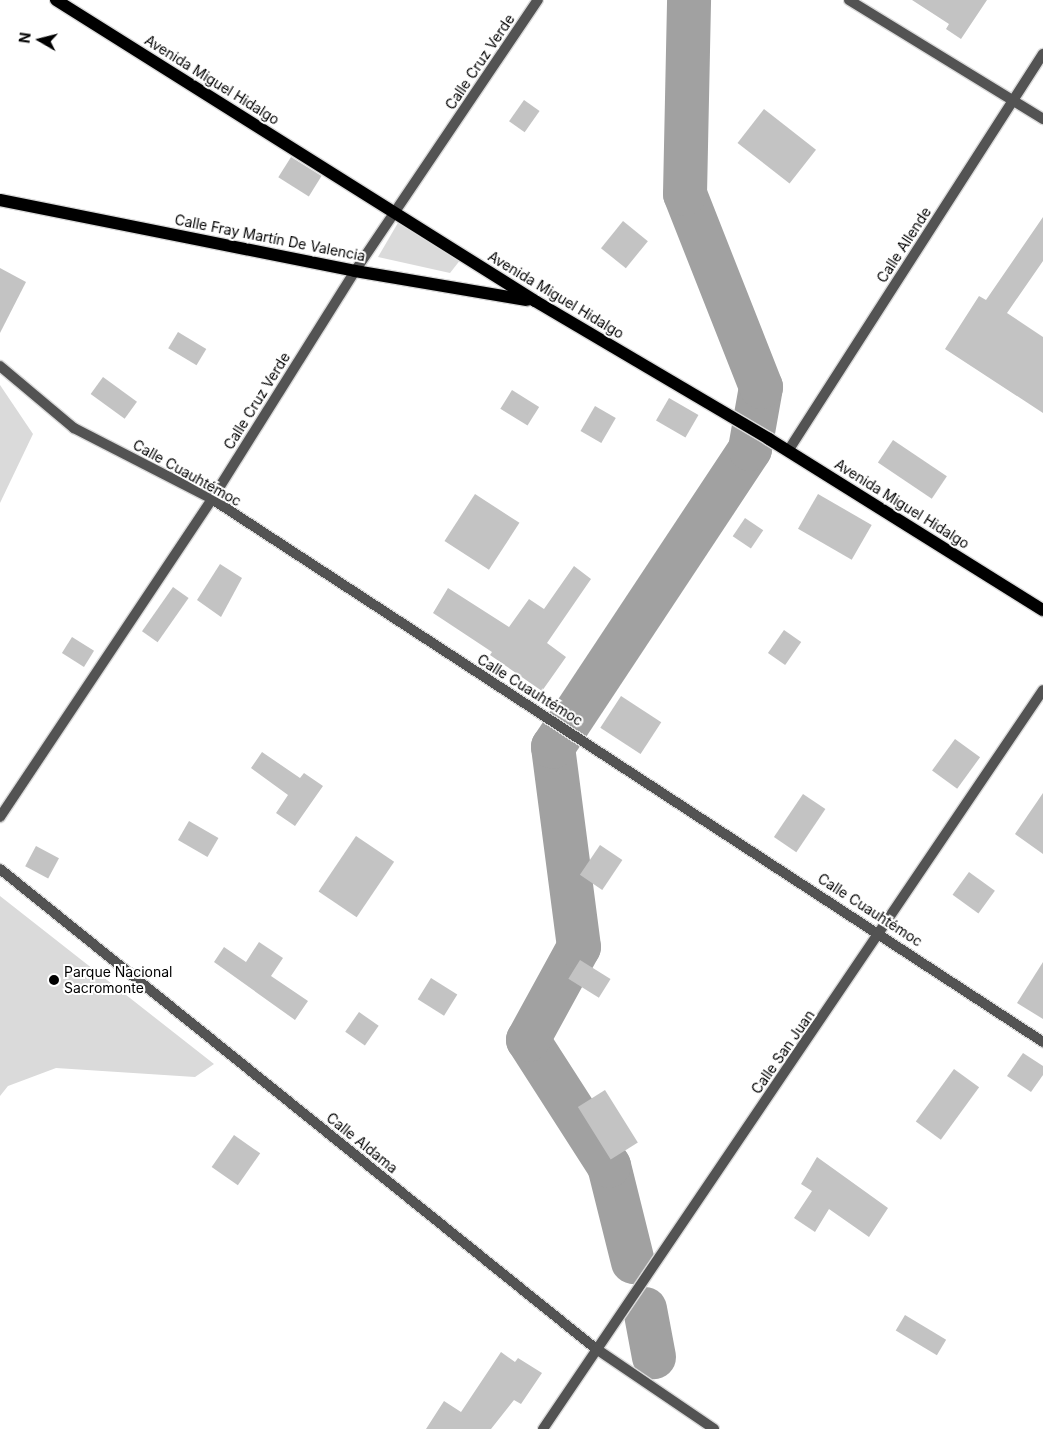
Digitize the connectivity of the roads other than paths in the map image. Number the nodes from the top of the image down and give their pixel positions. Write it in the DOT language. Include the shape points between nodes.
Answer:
graph roads {
  1 [pos="56,0"];
  2 [pos="538,0"];
  3 [pos="849,0"];
  4 [pos="1043,54"];
  5 [pos="1013,100"];
  6 [pos="1043,118"];
  7 [pos="0,200"];
  8 [pos="395,212"];
  9 [pos="355,271"];
  10 [pos="535,301"];
  11 [pos="0,366"];
  12 [pos="788,451"];
  13 [pos="212,499"];
  14 [pos="1043,610"];
  15 [pos="1043,690"];
  16 [pos="0,816"];
  17 [pos="0,869"];
  18 [pos="881,934"];
  19 [pos="1043,1042"];
  20 [pos="595,1348"];
  21 [pos="543,1429"];
  22 [pos="714,1429"];
  1 -- 8 [label="main road, Avenida Miguel Hidalgo"];
  2 -- 8 [label="street, Calle Cruz Verde"];
  3 -- 5 [label="street"];
  4 -- 5 [label="street, Calle Allende"];
  5 -- 6 [label="street"];
  5 -- 12 [label="street, Calle Allende"];
  7 -- 9 [label="main road, Calle Fray Martín De Valencia"];
  8 -- 9 [label="street, Calle Cruz Verde"];
  8 -- 10 [label="main road, Avenida Miguel Hidalgo"];
  9 -- 10 [label="main road, Calle Fray Martín De Valencia"];
  9 -- 13 [label="street, Calle Cruz Verde"];
  10 -- 12 [label="main road, Avenida Miguel Hidalgo"];
  11 -- 13 [label="street, Calle Cuauhtémoc" via="74,428"];
  12 -- 14 [label="main road, Avenida Miguel Hidalgo"];
  13 -- 16 [label="street, Calle Cruz Verde"];
  13 -- 18 [label="street, Calle Cuauhtémoc" via="538,714 573,733"];
  15 -- 18 [label="street, Calle San Juan"];
  17 -- 20 [label="street, Calle Aldama"];
  18 -- 19 [label="street, Calle Cuauhtémoc"];
  18 -- 20 [label="street, Calle San Juan"];
  20 -- 21 [label="street, Calle San Juan"];
  20 -- 22 [label="street, Calle Aldama"];
}
